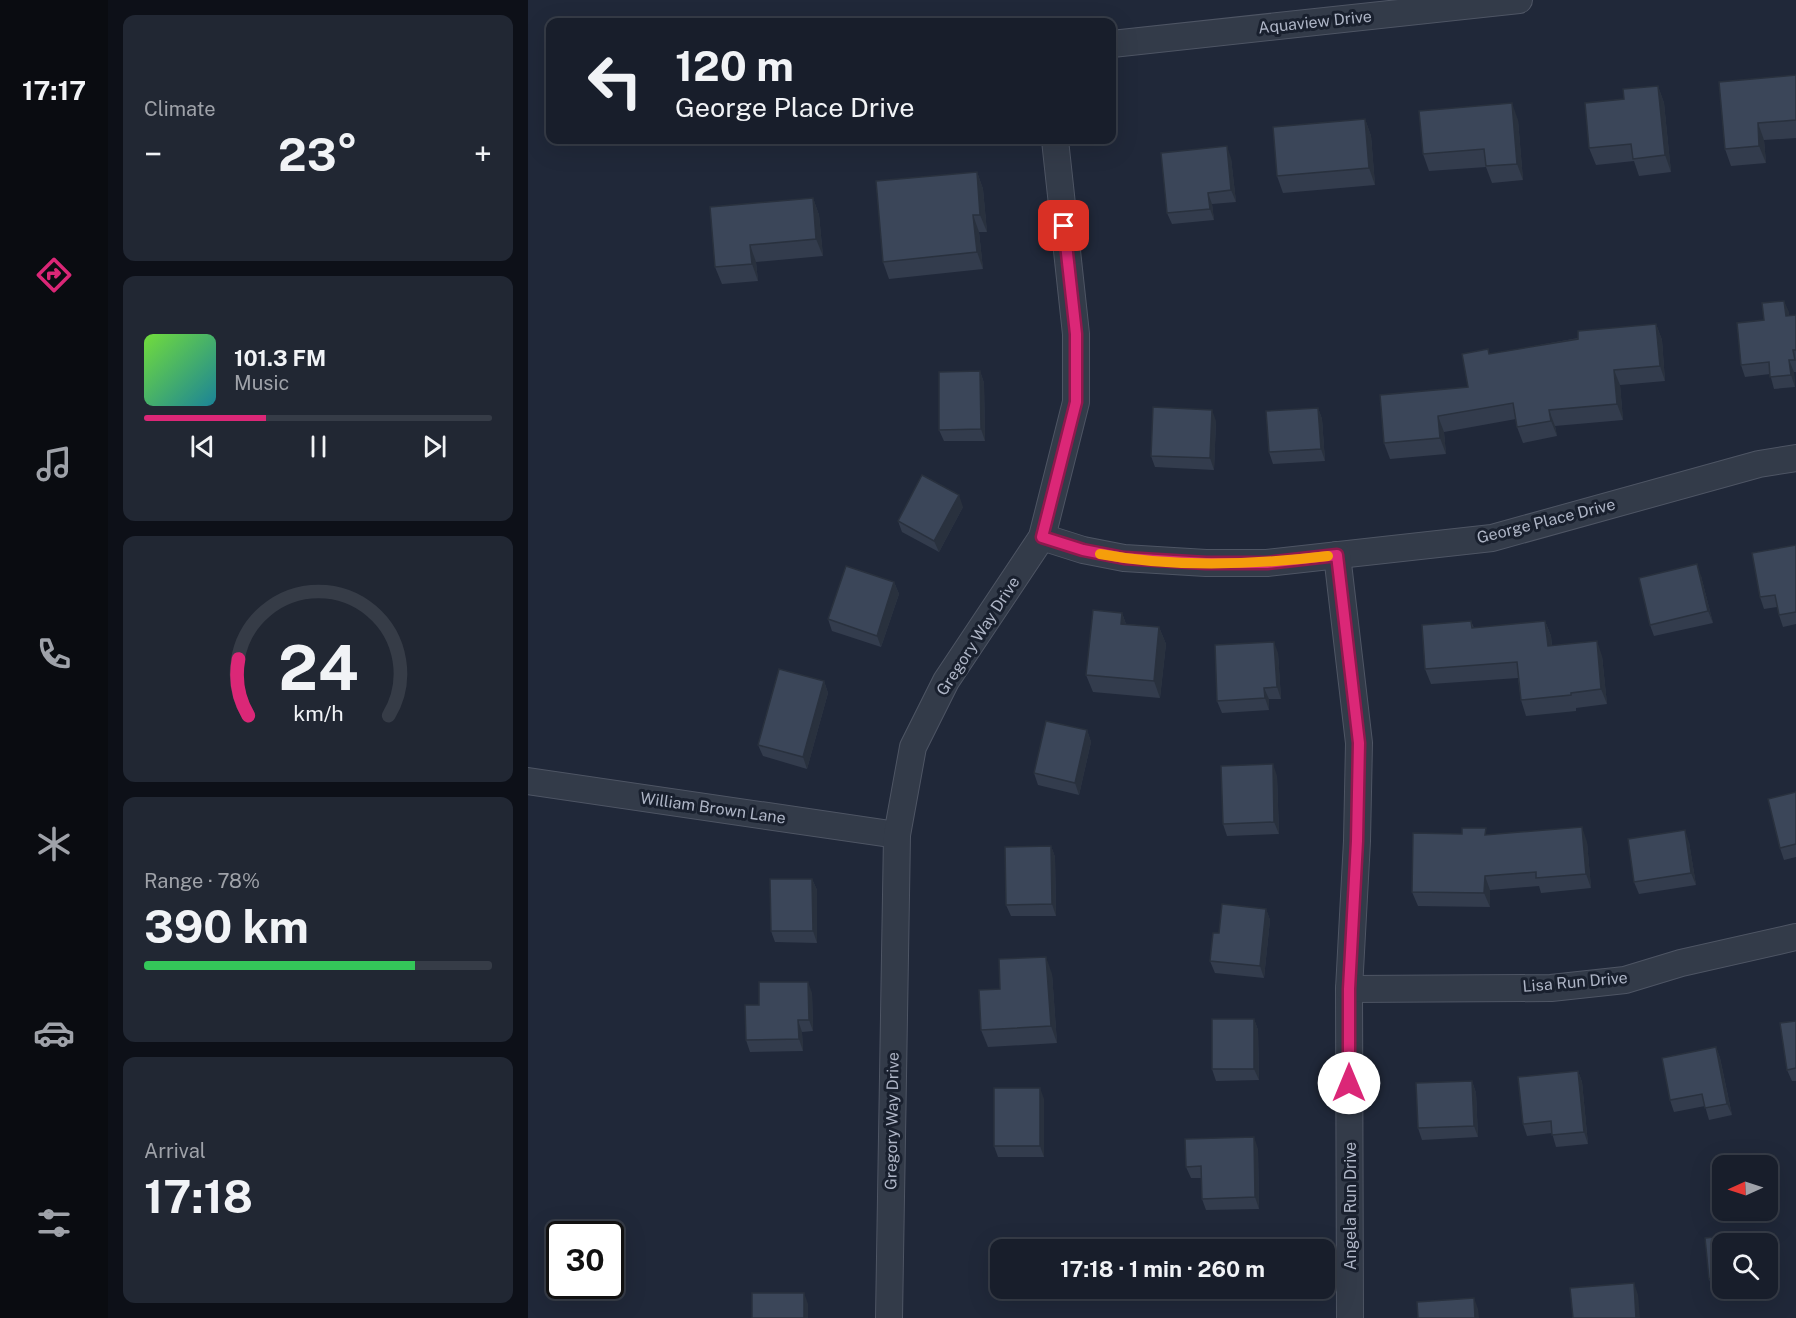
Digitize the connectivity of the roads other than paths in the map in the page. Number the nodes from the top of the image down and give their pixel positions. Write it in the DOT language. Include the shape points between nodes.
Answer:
graph roads {
  1 [pos="1519,0"];
  2 [pos="1116,44"];
  3 [pos="1055,144"];
  4 [pos="1796,458"];
  5 [pos="1042,537"];
  6 [pos="1337,555"];
  7 [pos="528,781"];
  8 [pos="897,835"];
  9 [pos="1796,937"];
  10 [pos="1349,989"];
  11 [pos="889,1318"];
  12 [pos="1350,1318"];
  1 -- 2 [label="street, Aquaview Drive"];
  3 -- 5 [label="street, Gregory Way Drive" via="1076,334 1076,402"];
  4 -- 6 [label="street, George Place Drive" via="1759,464 1492,538"];
  5 -- 6 [label="street, George Place Drive" via="1083,550 1136,559 1267,563"];
  5 -- 8 [label="street, Gregory Way Drive" via="946,681 913,747"];
  6 -- 10 [label="street, Angela Run Drive" via="1359,743"];
  7 -- 8 [label="street, William Brown Lane"];
  8 -- 11 [label="street, Gregory Way Drive"];
  9 -- 10 [label="street, Lisa Run Drive" via="1624,980 1551,988"];
  10 -- 12 [label="street, Angela Run Drive"];
}
